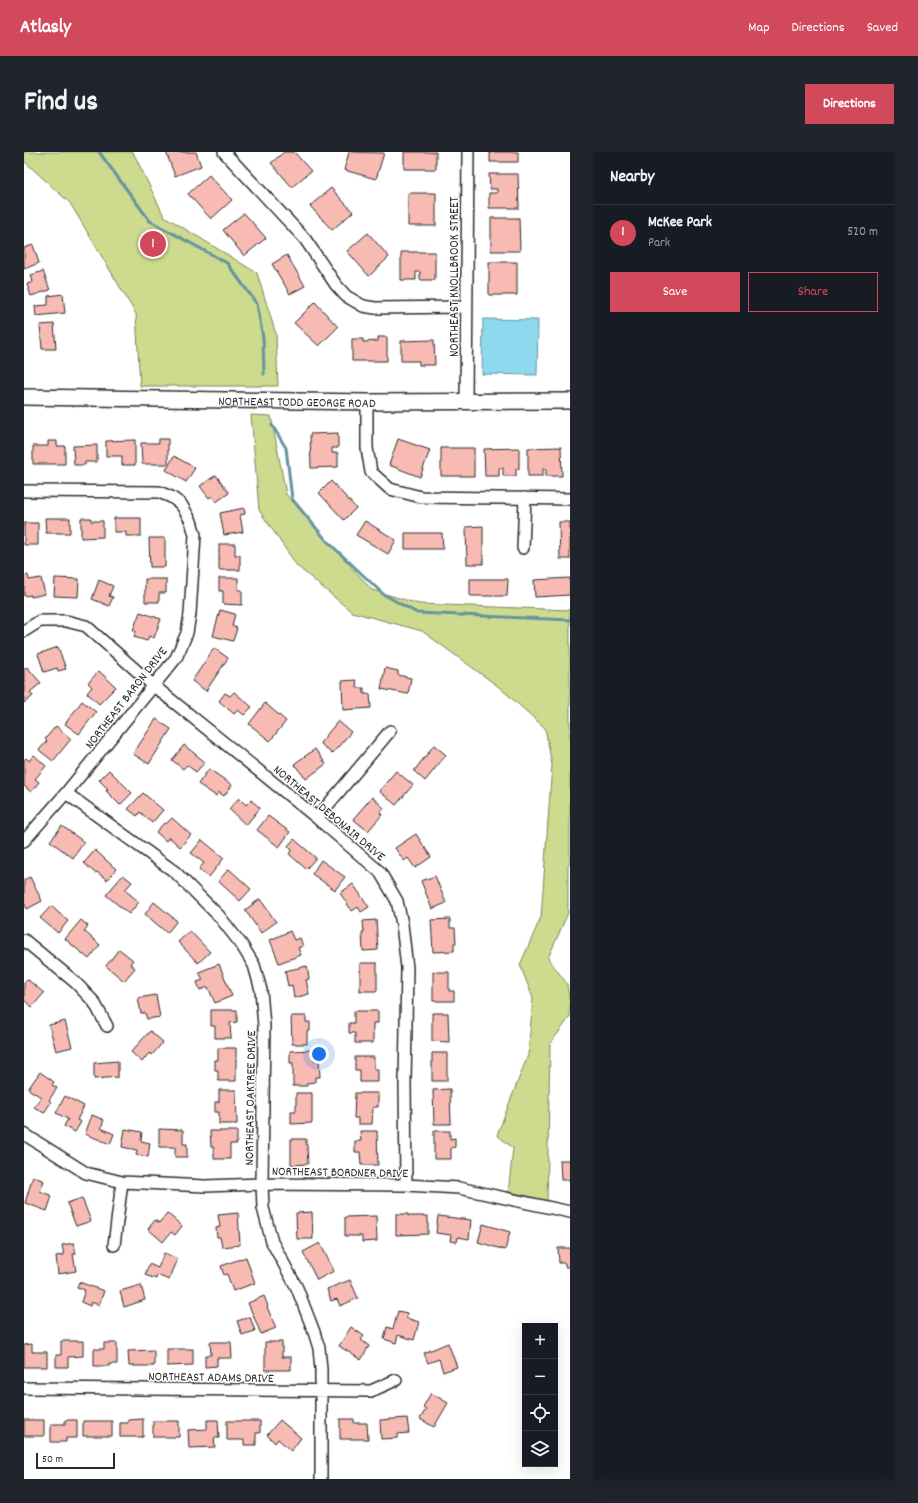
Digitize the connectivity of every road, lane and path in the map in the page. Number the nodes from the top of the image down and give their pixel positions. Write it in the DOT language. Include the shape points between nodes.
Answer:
graph roads {
  1 [pos="224,152"];
  2 [pos="468,152"];
  3 [pos="466,307"];
  4 [pos="24,397"];
  5 [pos="570,401"];
  6 [pos="367,402"];
  7 [pos="466,402"];
  8 [pos="24,491"];
  9 [pos="525,498"];
  10 [pos="570,499"];
  11 [pos="523,548"];
  12 [pos="24,631"];
  13 [pos="154,686"];
  14 [pos="390,731"];
  15 [pos="66,793"];
  16 [pos="317,818"];
  17 [pos="24,841"];
  18 [pos="24,940"];
  19 [pos="107,1026"];
  20 [pos="24,1134"];
  21 [pos="122,1182"];
  22 [pos="262,1184"];
  23 [pos="406,1185"];
  24 [pos="570,1212"];
  25 [pos="114,1246"];
  26 [pos="396,1380"];
  27 [pos="24,1388"];
  28 [pos="321,1391"];
  29 [pos="322,1479"];
  1 -- 3 [label="street" via="306,239 336,285 353,301 375,308"];
  2 -- 3 [label="street, NORTHEAST KNOLLBROOK STREET"];
  3 -- 7 [label="street, NORTHEAST KNOLLBROOK STREET"];
  4 -- 6 [label="main road, NORTHEAST TODD GEORGE ROAD"];
  5 -- 7 [label="main road, NORTHEAST TODD GEORGE ROAD"];
  6 -- 7 [label="main road, NORTHEAST TODD GEORGE ROAD"];
  6 -- 9 [label="street" via="367,448 371,472 390,490 421,497"];
  8 -- 13 [label="street, NORTHEAST BARON DRIVE" via="159,492 181,504 191,521 195,535 190,614 187,633 176,658"];
  9 -- 10 [label="street"];
  9 -- 11 [label="street"];
  12 -- 13 [label="street, NORTHEAST DEBONAIR DRIVE" via="40,621 66,621 86,626"];
  13 -- 15 [label="street, NORTHEAST BARON DRIVE"];
  13 -- 16 [label="street, NORTHEAST DEBONAIR DRIVE"];
  14 -- 16 [label="street"];
  15 -- 17 [label="street, NORTHEAST BARON DRIVE"];
  15 -- 22 [label="street, NORTHEAST OAKTREE DRIVE" via="175,872 219,916 254,964 261,990 264,1026"];
  16 -- 23 [label="street, NORTHEAST DEBONAIR DRIVE" via="380,872 397,901 407,968"];
  18 -- 19 [label="street" via="75,982 94,1002"];
  20 -- 21 [label="street, NORTHEAST BORDNER DRIVE" via="86,1173"];
  21 -- 22 [label="street, NORTHEAST BORDNER DRIVE" via="198,1186"];
  21 -- 25 [label="street"];
  22 -- 23 [label="street, NORTHEAST BORDNER DRIVE"];
  22 -- 28 [label="street, NORTHEAST OAKTREE DRIVE" via="263,1208 272,1242 297,1288 318,1342"];
  23 -- 24 [label="street, NORTHEAST BORDNER DRIVE" via="459,1188"];
  26 -- 28 [label="street, NORTHEAST ADAMS DRIVE" via="372,1391"];
  27 -- 28 [label="street, NORTHEAST ADAMS DRIVE"];
  28 -- 29 [label="street, NORTHEAST OAKTREE DRIVE"];
}
